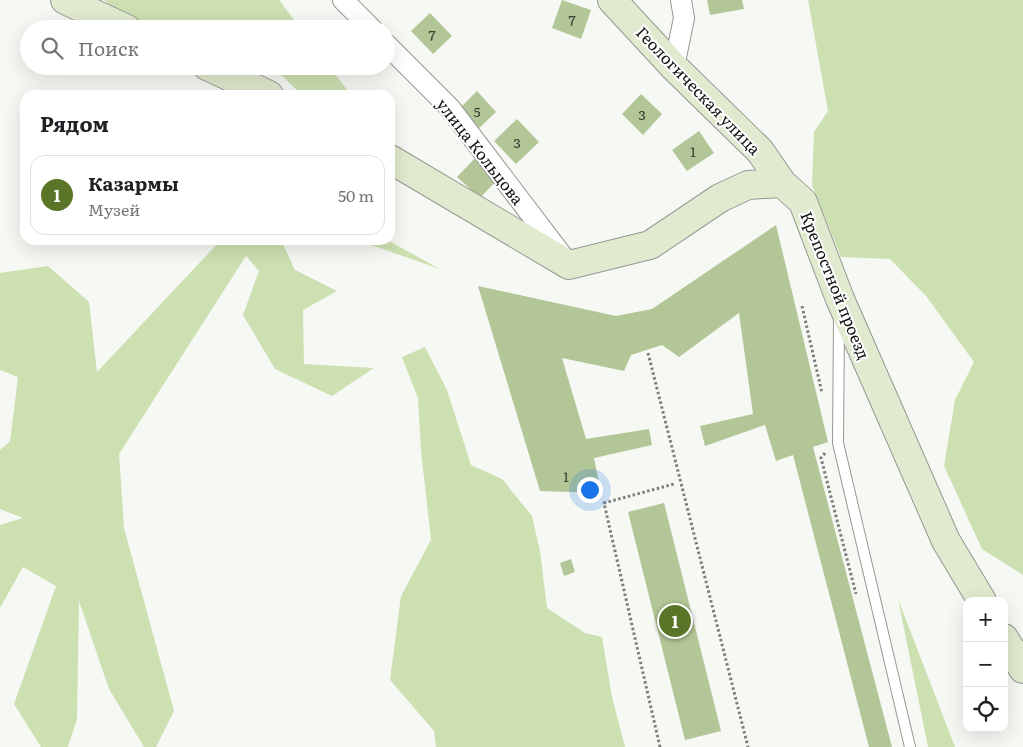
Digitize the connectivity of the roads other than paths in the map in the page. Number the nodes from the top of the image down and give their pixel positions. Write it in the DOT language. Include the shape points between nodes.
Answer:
graph roads {
  1 [pos="65,0"];
  2 [pos="343,0"];
  3 [pos="612,0"];
  4 [pos="681,0"];
  5 [pos="108,20"];
  6 [pos="363,20"];
  7 [pos="395,53"];
  8 [pos="674,67"];
  9 [pos="226,75"];
  10 [pos="258,90"];
  11 [pos="395,162"];
  12 [pos="782,183"];
  13 [pos="569,265"];
  14 [pos="840,299"];
  15 [pos="980,597"];
  16 [pos="1006,642"];
  17 [pos="1023,669"];
  18 [pos="910,747"];
  1 -- 5 [label="street"];
  2 -- 6 [label="street"];
  3 -- 8 [label="street, Геологическая улица"];
  4 -- 8 [label="street" via="684,18"];
  7 -- 13 [label="street, улица Кольцова" via="450,108"];
  8 -- 12 [label="street, Геологическая улица" via="760,151"];
  9 -- 10 [label="street"];
  11 -- 13 [label="street"];
  12 -- 13 [label="street" via="748,185 720,198 650,245"];
  12 -- 14 [label="street, Крепостной проезд" via="803,202"];
  14 -- 15 [label="street, Крепостной проезд" via="946,540"];
  14 -- 18 [label="lane" via="838,443"];
  16 -- 17 [label="street"];
}
